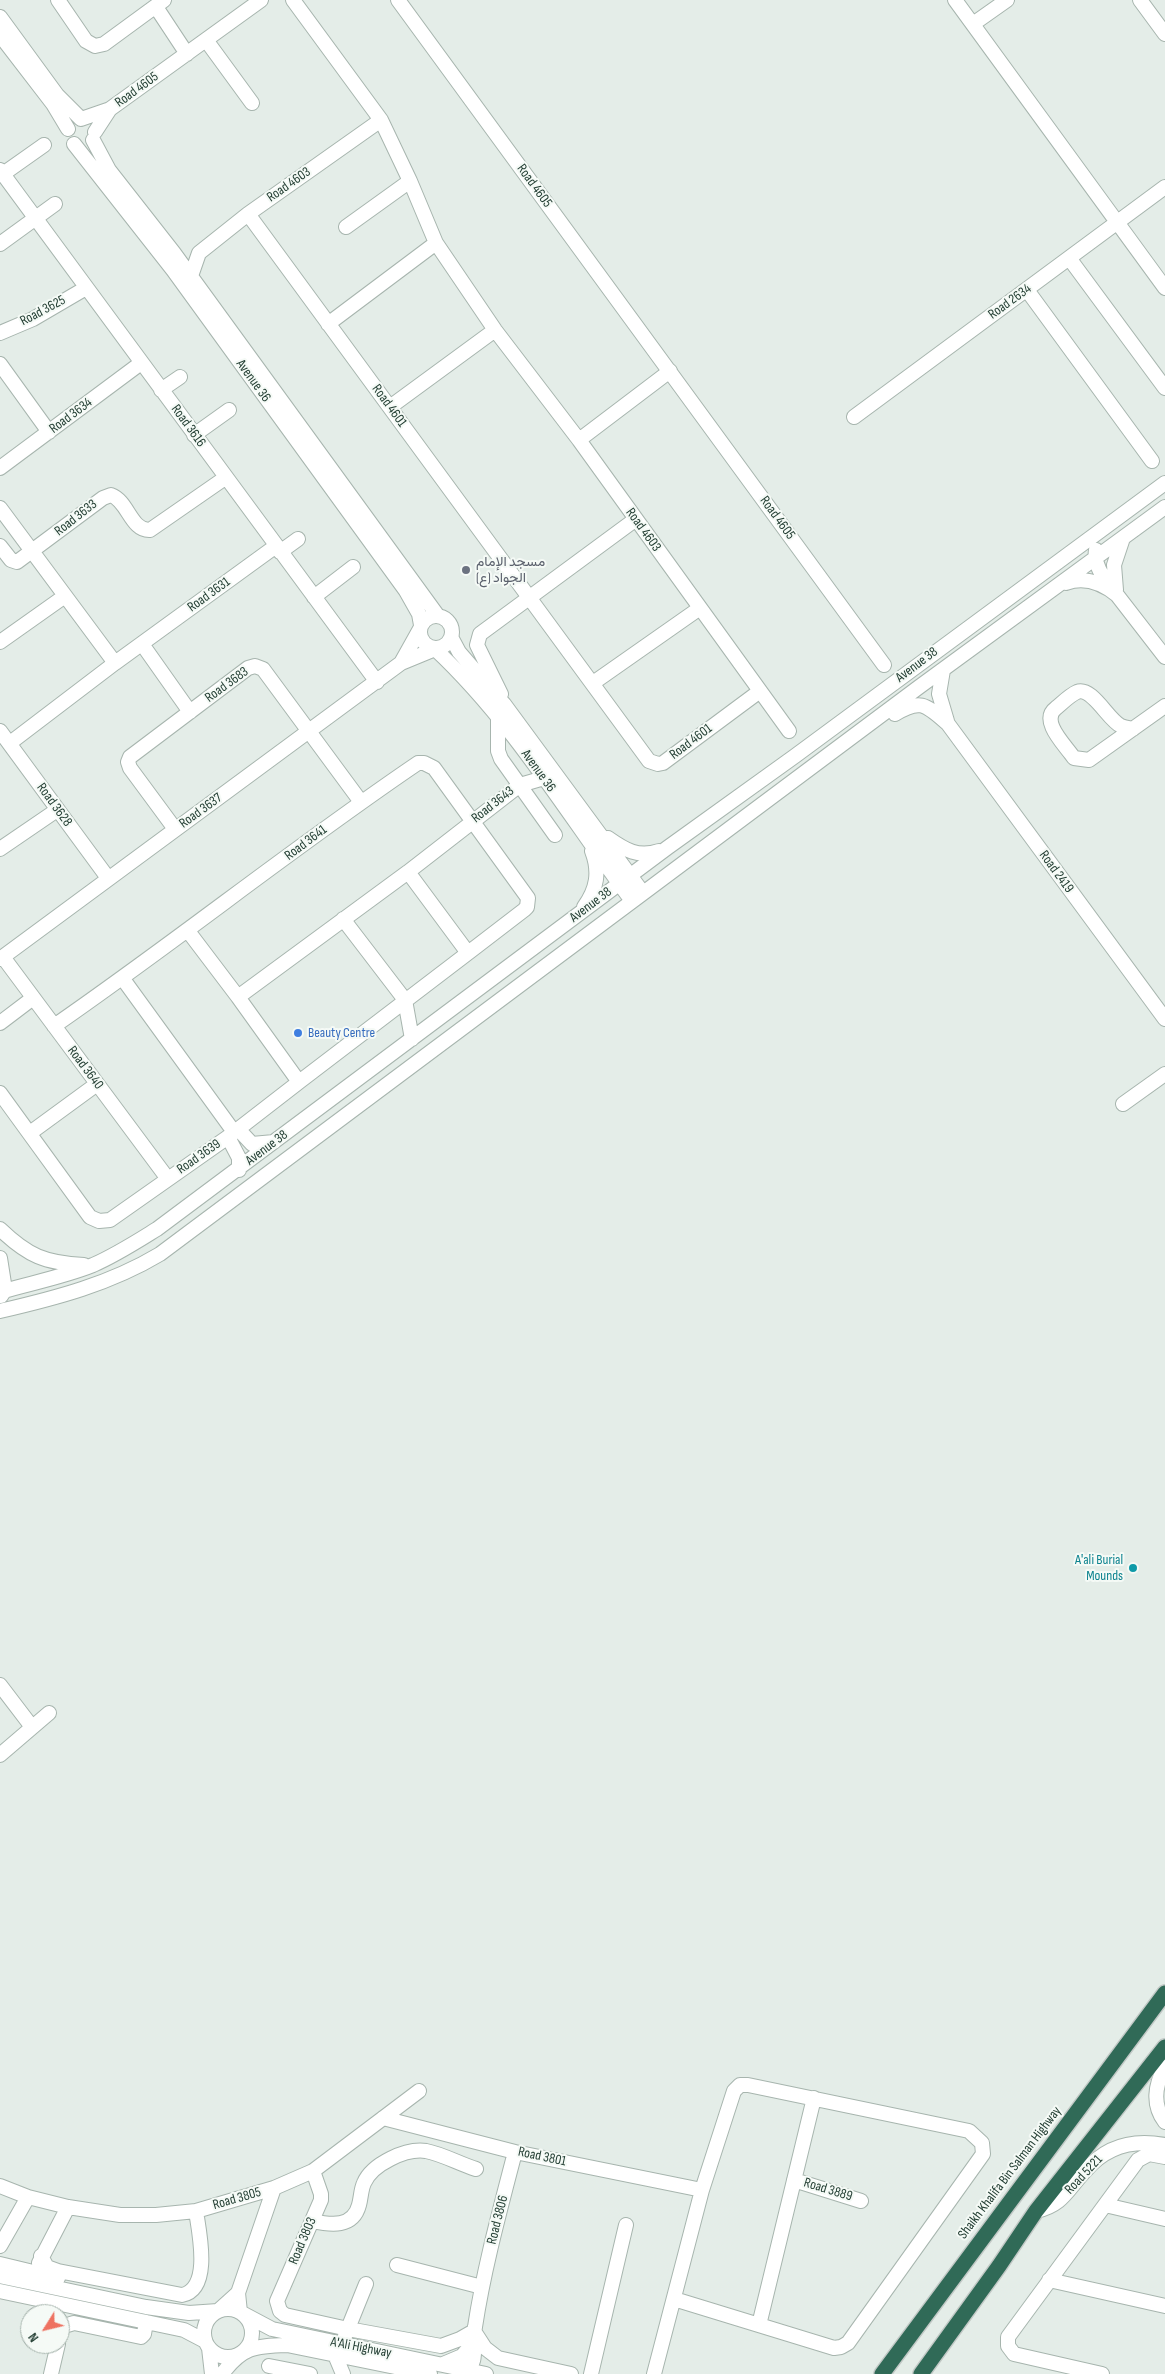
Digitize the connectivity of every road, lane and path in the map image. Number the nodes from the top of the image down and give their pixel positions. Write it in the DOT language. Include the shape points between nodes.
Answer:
graph roads {
  1 [pos="58,0"];
  2 [pos="261,0"];
  3 [pos="294,0"];
  4 [pos="398,0"];
  5 [pos="955,0"];
  6 [pos="1007,0"];
  7 [pos="1140,0"];
  8 [pos="160,3"];
  9 [pos="0,17"];
  10 [pos="973,24"];
  11 [pos="1165,34"];
  12 [pos="0,35"];
  13 [pos="206,40"];
  14 [pos="187,54"];
  15 [pos="252,103"];
  16 [pos="110,109"];
  17 [pos="81,119"];
  18 [pos="381,120"];
  19 [pos="68,129"];
  20 [pos="94,136"];
  21 [pos="74,144"];
  22 [pos="44,145"];
  23 [pos="1,172"];
  24 [pos="410,181"];
  25 [pos="1165,187"];
  26 [pos="55,204"];
  27 [pos="248,214"];
  28 [pos="35,218"];
  29 [pos="1116,224"];
  30 [pos="346,226"];
  31 [pos="436,243"];
  32 [pos="0,244"];
  33 [pos="174,253"];
  34 [pos="199,253"];
  35 [pos="1069,258"];
  36 [pos="191,276"];
  37 [pos="86,288"];
  38 [pos="1165,288"];
  39 [pos="1027,290"];
  40 [pos="328,324"];
  41 [pos="495,330"];
  42 [pos="0,333"];
  43 [pos="141,363"];
  44 [pos="0,364"];
  45 [pos="670,371"];
  46 [pos="180,377"];
  47 [pos="1165,388"];
  48 [pos="162,390"];
  49 [pos="390,407"];
  50 [pos="228,410"];
  51 [pos="854,417"];
  52 [pos="49,432"];
  53 [pos="194,435"];
  54 [pos="579,440"];
  55 [pos="1152,461"];
  56 [pos="0,468"];
  57 [pos="226,478"];
  58 [pos="1163,485"];
  59 [pos="1165,507"];
  60 [pos="0,508"];
  61 [pos="636,519"];
  62 [pos="1125,536"];
  63 [pos="298,539"];
  64 [pos="0,546"];
  65 [pos="278,549"];
  66 [pos="32,552"];
  67 [pos="1095,559"];
  68 [pos="353,567"];
  69 [pos="1060,585"];
  70 [pos="1117,595"];
  71 [pos="65,596"];
  72 [pos="314,597"];
  73 [pos="530,597"];
  74 [pos="700,608"];
  75 [pos="991,610"];
  76 [pos="438,616"];
  77 [pos="420,627"];
  78 [pos="451,636"];
  79 [pos="0,642"];
  80 [pos="142,644"];
  81 [pos="435,648"];
  82 [pos="1165,657"];
  83 [pos="115,663"];
  84 [pos="402,663"];
  85 [pos="884,664"];
  86 [pos="943,670"];
  87 [pos="377,682"];
  88 [pos="593,684"];
  89 [pos="919,687"];
  90 [pos="760,691"];
  91 [pos="1165,706"];
  92 [pos="501,710"];
  93 [pos="190,712"];
  94 [pos="948,724"];
  95 [pos="1133,729"];
  96 [pos="0,731"];
  97 [pos="789,731"];
  98 [pos="310,732"];
  99 [pos="10,743"];
  100 [pos="842,746"];
  101 [pos="544,778"];
  102 [pos="520,785"];
  103 [pos="361,802"];
  104 [pos="57,810"];
  105 [pos="473,821"];
  106 [pos="175,829"];
  107 [pos="555,835"];
  108 [pos="593,835"];
  109 [pos="667,848"];
  110 [pos="0,849"];
  111 [pos="408,872"];
  112 [pos="108,878"];
  113 [pos="625,880"];
  114 [pos="638,897"];
  115 [pos="578,916"];
  116 [pos="343,919"];
  117 [pos="188,931"];
  118 [pos="468,953"];
  119 [pos="1,958"];
  120 [pos="123,979"];
  121 [pos="238,997"];
  122 [pos="33,998"];
  123 [pos="405,1000"];
  124 [pos="1165,1019"];
  125 [pos="0,1023"];
  126 [pos="54,1026"];
  127 [pos="412,1039"];
  128 [pos="1165,1074"];
  129 [pos="299,1082"];
  130 [pos="97,1084"];
  131 [pos="0,1093"];
  132 [pos="1123,1104"];
  133 [pos="30,1133"];
  134 [pos="233,1133"];
  135 [pos="277,1141"];
  136 [pos="239,1170"];
  137 [pos="168,1179"];
  138 [pos="0,1229"];
  139 [pos="0,1258"];
  140 [pos="92,1265"];
  141 [pos="2,1293"];
  142 [pos="4,1308"];
  143 [pos="0,1685"];
  144 [pos="49,1713"];
  145 [pos="32,1727"];
  146 [pos="0,1755"];
  147 [pos="1165,1993"];
  148 [pos="1165,2046"];
  149 [pos="1165,2067"];
  150 [pos="419,2091"];
  151 [pos="814,2098"];
  152 [pos="383,2118"];
  153 [pos="1165,2122"];
  154 [pos="1165,2145"];
  155 [pos="514,2152"];
  156 [pos="1165,2157"];
  157 [pos="476,2169"];
  158 [pos="313,2171"];
  159 [pos="794,2180"];
  160 [pos="0,2186"];
  161 [pos="274,2188"];
  162 [pos="702,2190"];
  163 [pos="28,2197"];
  164 [pos="862,2201"];
  165 [pos="1105,2205"];
  166 [pos="68,2207"];
  167 [pos="196,2211"];
  168 [pos="1036,2211"];
  169 [pos="1165,2219"];
  170 [pos="312,2221"];
  171 [pos="626,2225"];
  172 [pos="0,2246"];
  173 [pos="41,2256"];
  174 [pos="397,2265"];
  175 [pos="1,2266"];
  176 [pos="42,2273"];
  177 [pos="1049,2280"];
  178 [pos="366,2284"];
  179 [pos="482,2288"];
  180 [pos="0,2291"];
  181 [pos="238,2293"];
  182 [pos="104,2297"];
  183 [pos="674,2299"];
  184 [pos="1165,2306"];
  185 [pos="218,2311"];
  186 [pos="240,2312"];
  187 [pos="146,2322"];
  188 [pos="70,2324"];
  189 [pos="759,2325"];
  190 [pos="348,2329"];
  191 [pos="474,2337"];
  192 [pos="207,2344"];
  193 [pos="339,2349"];
  194 [pos="243,2351"];
  195 [pos="56,2354"];
  196 [pos="443,2364"];
  197 [pos="269,2366"];
  198 [pos="467,2372"];
  199 [pos="302,2373"];
  200 [pos="51,2374"];
  201 [pos="212,2374"];
  202 [pos="222,2374"];
  203 [pos="343,2374"];
  204 [pos="430,2374"];
  205 [pos="486,2374"];
  206 [pos="571,2374"];
  207 [pos="591,2374"];
  208 [pos="654,2374"];
  209 [pos="882,2374"];
  210 [pos="921,2374"];
  211 [pos="1102,2374"];
  1 -- 8 [label="street" via="86,41 95,46 104,44"];
  2 -- 13 [label="street, Road 4605"];
  3 -- 18 [label="street, Road 4603"];
  4 -- 45 [label="street, Road 4605"];
  5 -- 10 [label="street"];
  6 -- 10 [label="street"];
  7 -- 11 [label="street"];
  8 -- 14 [label="street"];
  9 -- 17 [label="street" via="57,95"];
  10 -- 29 [label="street"];
  12 -- 19 [label="street"];
  13 -- 14 [label="street, Road 4605"];
  13 -- 15 [label="street"];
  14 -- 16 [label="street, Road 4605"];
  16 -- 17 [label="street, Road 4605"];
  16 -- 20 [label="street, Road 4605"];
  17 -- 19 [label="street"];
  17 -- 20 [label="street" via="91,122"];
  18 -- 24 [label="street, Road 4603"];
  18 -- 27 [label="street, Road 4603"];
  19 -- 21 [label="street"];
  20 -- 21 [label="street" via="82,146"];
  20 -- 33 [label="street, Avenue 36" via="109,170"];
  21 -- 77 [label="street, Avenue 36" via="173,270 394,576 416,610"];
  22 -- 23 [label="street"];
  23 -- 28 [label="street, Road 3616"];
  24 -- 30 [label="street"];
  24 -- 31 [label="street, Road 4603"];
  25 -- 29 [label="street, Road 2634"];
  26 -- 28 [label="street"];
  27 -- 34 [label="street, Road 4603"];
  27 -- 40 [label="street, Road 4601"];
  28 -- 32 [label="street"];
  28 -- 37 [label="street, Road 3616"];
  29 -- 35 [label="street, Road 2634"];
  29 -- 38 [label="street"];
  31 -- 40 [label="street"];
  31 -- 41 [label="street, Road 4603"];
  33 -- 34 [label="street"];
  33 -- 36 [label="street, Avenue 36"];
  34 -- 36 [label="street"];
  35 -- 39 [label="street, Road 2634"];
  35 -- 47 [label="street"];
  36 -- 76 [label="street, Avenue 36"];
  37 -- 42 [label="street, Road 3625" via="33,319"];
  37 -- 43 [label="street, Road 3616"];
  39 -- 51 [label="street, Road 2634"];
  39 -- 55 [label="street"];
  40 -- 49 [label="street, Road 4601"];
  41 -- 49 [label="street"];
  41 -- 54 [label="street, Road 4603"];
  43 -- 48 [label="street, Road 3616"];
  43 -- 52 [label="street, Road 3634"];
  44 -- 52 [label="street"];
  45 -- 54 [label="street"];
  45 -- 85 [label="street, Road 4605"];
  46 -- 48 [label="street"];
  48 -- 53 [label="street, Road 3616"];
  49 -- 73 [label="street, Road 4601"];
  50 -- 53 [label="street"];
  52 -- 56 [label="street, Road 3634"];
  53 -- 57 [label="street, Road 3616"];
  54 -- 61 [label="street, Road 4603"];
  57 -- 65 [label="street, Road 3616"];
  57 -- 66 [label="street, Road 3633" via="150,530 139,526 118,499 106,496"];
  58 -- 67 [label="street" via="1144,509 1103,540"];
  58 -- 75 [label="street, Avenue 38"];
  59 -- 62 [label="street, Avenue 38"];
  60 -- 66 [label="street"];
  61 -- 73 [label="street"];
  61 -- 74 [label="street, Road 4603"];
  62 -- 67 [label="street, Avenue 38"];
  62 -- 70 [label="street" via="1114,565"];
  63 -- 65 [label="street, Road 3631"];
  64 -- 66 [label="street, Road 3633" via="14,562"];
  65 -- 72 [label="street, Road 3616"];
  65 -- 80 [label="street, Road 3631"];
  66 -- 71 [label="street"];
  67 -- 69 [label="street, Avenue 38"];
  67 -- 70 [label="street"];
  68 -- 72 [label="street"];
  69 -- 70 [label="street" via="1090,581 1108,587"];
  69 -- 86 [label="street, Avenue 38"];
  70 -- 82 [label="street"];
  71 -- 79 [label="street"];
  71 -- 83 [label="street"];
  72 -- 87 [label="street, Road 3616"];
  73 -- 88 [label="street, Road 4601"];
  73 -- 92 [label="street" via="480,634 477,641 493,676"];
  74 -- 88 [label="street"];
  74 -- 90 [label="street, Road 4603"];
  75 -- 89 [label="street" via="971,633 922,672"];
  75 -- 109 [label="street, Avenue 38"];
  76 -- 77 [label="street" via="428,618"];
  76 -- 78 [label="street" via="450,626"];
  77 -- 81 [label="street" via="422,640"];
  77 -- 84 [label="street, Road 3637"];
  78 -- 81 [label="street" via="445,645"];
  78 -- 92 [label="street, Avenue 36"];
  80 -- 83 [label="street, Road 3631"];
  80 -- 93 [label="street"];
  81 -- 84 [label="street, Road 3637"];
  81 -- 92 [label="street, Avenue 36"];
  83 -- 99 [label="street, Road 3631"];
  84 -- 87 [label="street, Road 3637"];
  86 -- 89 [label="street, Avenue 38"];
  86 -- 94 [label="street, Road 2419" via="939,694"];
  87 -- 98 [label="street, Road 3637"];
  88 -- 90 [label="street, Road 4601" via="649,761 658,764 668,760"];
  89 -- 94 [label="street"];
  89 -- 100 [label="street, Avenue 38"];
  90 -- 97 [label="street, Road 4603"];
  91 -- 95 [label="street"];
  92 -- 101 [label="street, Avenue 36"];
  92 -- 102 [label="street, Road 3643" via="499,755"];
  92 -- 108 [label="street, Avenue 36"];
  93 -- 98 [label="street, Road 3683" via="255,666 263,669"];
  93 -- 106 [label="street, Road 3683" via="130,757 128,762"];
  94 -- 100 [label="street, Road 2419" via="931,709 916,704"];
  94 -- 124 [label="street, Road 2419"];
  95 -- 95 [label="street" via="1090,760 1083,761 1070,754 1050,724 1049,717 1052,711 1078,692 1085,691 1121,726"];
  96 -- 99 [label="street, Road 3628"];
  98 -- 103 [label="street, Road 3683"];
  98 -- 106 [label="street, Road 3637"];
  99 -- 104 [label="street, Road 3628"];
  100 -- 114 [label="street, Avenue 38"];
  101 -- 102 [label="street"];
  101 -- 108 [label="street, Avenue 36"];
  102 -- 105 [label="street, Road 3643"];
  102 -- 107 [label="street"];
  103 -- 105 [label="street, Road 3641" via="424,762 434,768"];
  103 -- 117 [label="street, Road 3641"];
  104 -- 110 [label="street"];
  104 -- 112 [label="street, Road 3628"];
  105 -- 111 [label="street, Road 3643"];
  105 -- 118 [label="street, Road 3641" via="526,894 528,903 524,910"];
  106 -- 112 [label="street, Road 3637"];
  108 -- 109 [label="street" via="629,852 649,854"];
  108 -- 113 [label="street, Avenue 36"];
  108 -- 115 [label="street" via="597,877 590,898"];
  109 -- 113 [label="street, Avenue 38"];
  111 -- 116 [label="street, Road 3643"];
  111 -- 118 [label="street"];
  112 -- 119 [label="street, Road 3637"];
  113 -- 114 [label="street, Avenue 36"];
  113 -- 115 [label="street, Avenue 38"];
  114 -- 142 [label="street, Avenue 38" via="160,1254 110,1280 76,1292"];
  115 -- 127 [label="street, Avenue 38"];
  116 -- 121 [label="street, Road 3643"];
  116 -- 123 [label="street"];
  117 -- 120 [label="street, Road 3641"];
  117 -- 121 [label="street"];
  118 -- 123 [label="street"];
  119 -- 122 [label="street, Road 3640"];
  120 -- 126 [label="street, Road 3641"];
  120 -- 134 [label="street, Road 3639"];
  121 -- 129 [label="street"];
  122 -- 125 [label="street"];
  122 -- 126 [label="street, Road 3640"];
  123 -- 127 [label="street"];
  123 -- 129 [label="street"];
  126 -- 130 [label="street, Road 3640"];
  127 -- 135 [label="street, Avenue 38"];
  128 -- 132 [label="street"];
  129 -- 134 [label="street"];
  130 -- 133 [label="street"];
  130 -- 137 [label="street, Road 3640"];
  131 -- 133 [label="street, Road 3639"];
  133 -- 137 [label="street, Road 3639" via="94,1220 110,1220"];
  134 -- 135 [label="street" via="252,1144"];
  134 -- 136 [label="street"];
  134 -- 137 [label="street, Road 3639"];
  135 -- 136 [label="street, Avenue 38"];
  136 -- 140 [label="street, Avenue 38" via="157,1229"];
  138 -- 140 [label="street" via="36,1257 56,1263"];
  139 -- 141 [label="street"];
  140 -- 141 [label="street, Avenue 38"];
  143 -- 145 [label="street"];
  144 -- 145 [label="street"];
  145 -- 146 [label="street"];
  147 -- 209 [label="highway, Shaikh Khalifa Bin Salman Highway"];
  148 -- 168 [label="highway"];
  149 -- 153 [label="street" via="1156,2089 1156,2103"];
  150 -- 152 [label="street, Road 3805"];
  151 -- 159 [label="street"];
  151 -- 162 [label="street" via="740,2085 734,2091"];
  151 -- 189 [label="street" via="970,2131 982,2143 983,2154 848,2343 834,2348"];
  152 -- 155 [label="street, Road 3801"];
  152 -- 158 [label="street, Road 3805"];
  154 -- 168 [label="street, Road 5221" via="1132,2142 1114,2148 1098,2157 1059,2202"];
  155 -- 162 [label="street, Road 3801"];
  155 -- 179 [label="street, Road 3806"];
  156 -- 165 [label="street" via="1149,2154 1140,2158"];
  157 -- 170 [label="street" via="426,2151 396,2155 369,2174 354,2217 337,2224"];
  158 -- 161 [label="street, Road 3805"];
  158 -- 170 [label="street, Road 3803" via="321,2200"];
  159 -- 164 [label="street, Road 3889"];
  159 -- 189 [label="street"];
  160 -- 163 [label="street, Road 3805"];
  161 -- 167 [label="street, Road 3805"];
  161 -- 181 [label="street"];
  162 -- 183 [label="street"];
  163 -- 166 [label="street, Road 3805"];
  163 -- 172 [label="street"];
  165 -- 169 [label="street"];
  165 -- 177 [label="street"];
  166 -- 167 [label="street, Road 3805" via="120,2215"];
  166 -- 173 [label="street"];
  167 -- 173 [label="street" via="201,2250 199,2277 188,2294 58,2271 47,2267"];
  168 -- 210 [label="highway"];
  170 -- 190 [label="street, Road 3803" via="277,2300 280,2311 293,2318"];
  171 -- 207 [label="street"];
  173 -- 176 [label="street"];
  174 -- 179 [label="street"];
  175 -- 176 [label="street"];
  175 -- 182 [label="street"];
  176 -- 182 [label="street" via="90,2286"];
  177 -- 184 [label="street"];
  177 -- 211 [label="street" via="1010,2332 1008,2346 1014,2354"];
  178 -- 190 [label="street"];
  179 -- 191 [label="street, Road 3806"];
  180 -- 187 [label="street"];
  181 -- 185 [label="street"];
  181 -- 186 [label="street"];
  182 -- 185 [label="street" via="190,2313"];
  183 -- 189 [label="street"];
  183 -- 208 [label="street"];
  185 -- 186 [label="street" via="233,2309"];
  185 -- 192 [label="street" via="204,2326"];
  186 -- 193 [label="street, A'Ali Highway" via="272,2329"];
  186 -- 194 [label="street" via="250,2323 252,2331"];
  187 -- 188 [label="street" via="144,2334 140,2337"];
  187 -- 192 [label="street" via="184,2330"];
  190 -- 191 [label="street" via="441,2346"];
  190 -- 193 [label="street"];
  191 -- 196 [label="street" via="462,2356"];
  191 -- 198 [label="street, Road 3806" via="474,2361"];
  191 -- 206 [label="street" via="498,2358"];
  192 -- 194 [label="street" via="222,2356 237,2355"];
  192 -- 201 [label="street"];
  193 -- 194 [label="street, A'Ali Highway" via="266,2345"];
  193 -- 196 [label="street, A'Ali Highway"];
  193 -- 203 [label="street"];
  193 -- 204 [label="street, A'Ali Highway"];
  194 -- 202 [label="street"];
  195 -- 200 [label="street"];
  196 -- 198 [label="street, A'Ali Highway"];
  197 -- 199 [label="street"];
  198 -- 205 [label="street, A'Ali Highway"];
}
